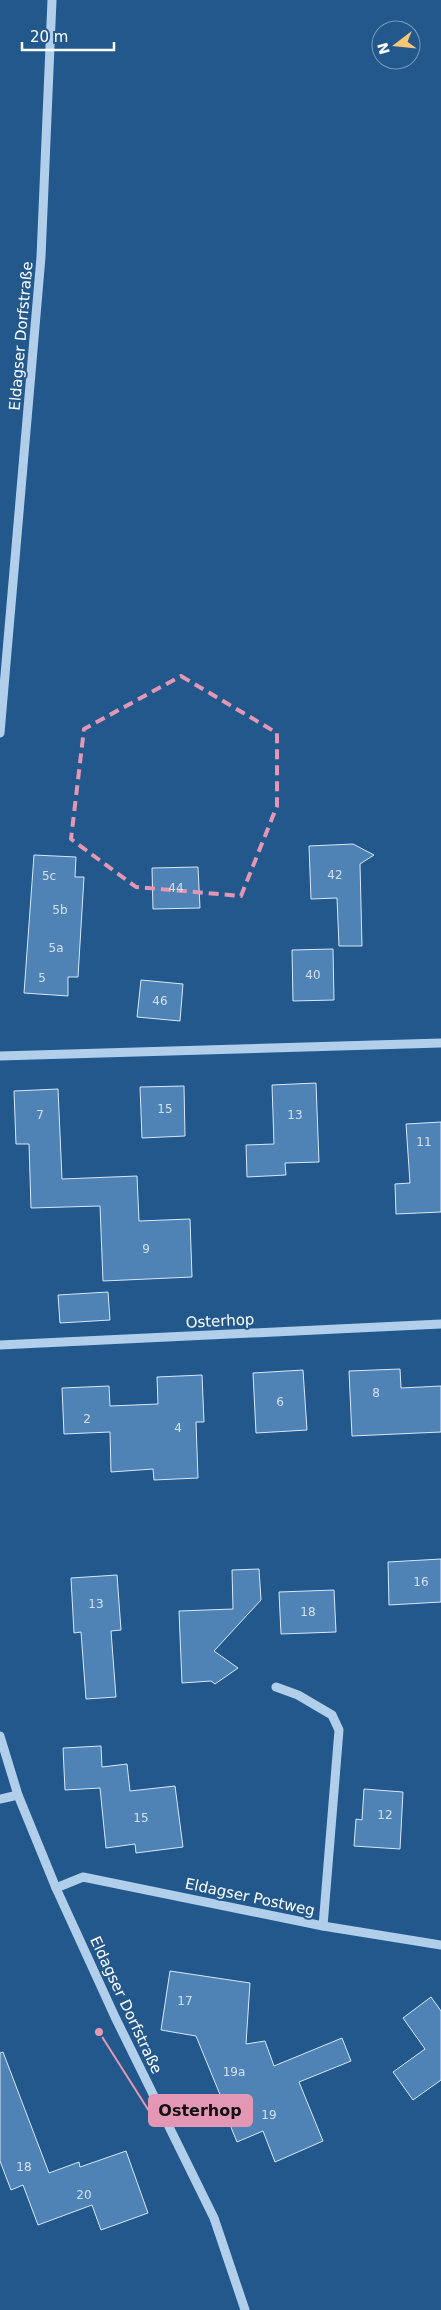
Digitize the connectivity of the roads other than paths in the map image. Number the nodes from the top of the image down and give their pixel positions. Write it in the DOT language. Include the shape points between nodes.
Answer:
graph roads {
  1 [pos="52,0"];
  2 [pos="0,733"];
  3 [pos="441,1043"];
  4 [pos="0,1056"];
  5 [pos="441,1324"];
  6 [pos="0,1345"];
  7 [pos="276,1687"];
  8 [pos="0,1736"];
  9 [pos="18,1795"];
  10 [pos="0,1799"];
  11 [pos="56,1888"];
  12 [pos="323,1926"];
  13 [pos="441,1945"];
  14 [pos="245,2310"];
  1 -- 2 [label="street, Eldagser Dorfstraße" via="41,257"];
  3 -- 4 [label="street"];
  5 -- 6 [label="street, Osterhop"];
  7 -- 12 [label="street" via="298,1695 332,1715 339,1730"];
  8 -- 9 [label="street, Eldagser Dorfstraße"];
  9 -- 10 [label="street"];
  9 -- 11 [label="street, Eldagser Dorfstraße"];
  11 -- 12 [label="street, Eldagser Postweg" via="83,1877"];
  11 -- 14 [label="street, Eldagser Dorfstraße" via="214,2218"];
  12 -- 13 [label="street, Eldagser Postweg"];
}
